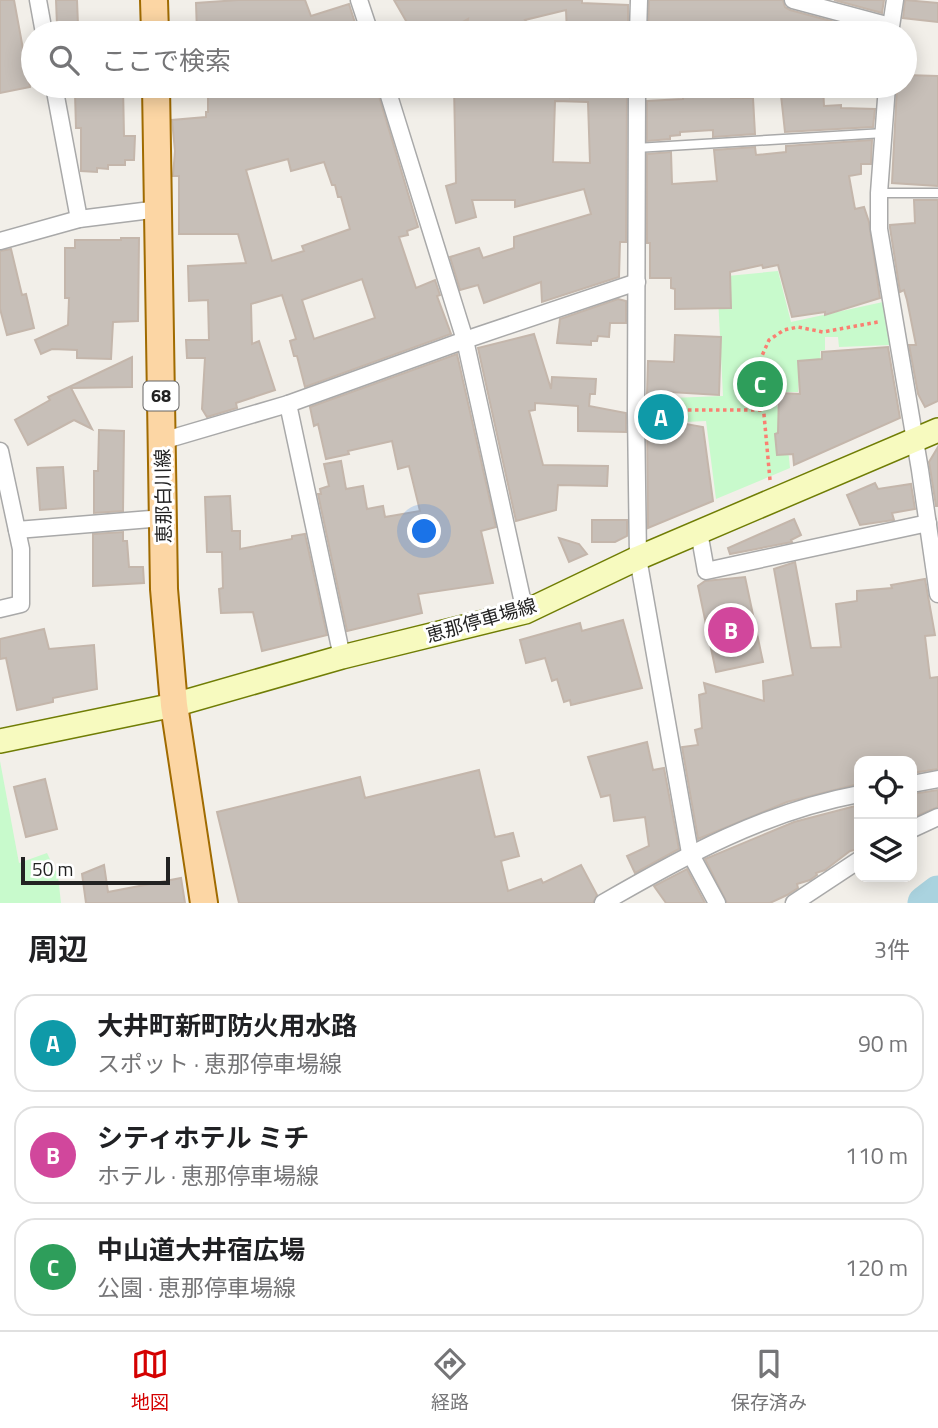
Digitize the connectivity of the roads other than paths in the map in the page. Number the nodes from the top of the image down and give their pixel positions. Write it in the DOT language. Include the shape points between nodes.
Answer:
graph roads {
  1 [pos="38,0"];
  2 [pos="154,0"];
  3 [pos="359,0"];
  4 [pos="639,0"];
  5 [pos="793,0"];
  6 [pos="895,0"];
  7 [pos="42,21"];
  8 [pos="155,21"];
  9 [pos="366,21"];
  10 [pos="638,21"];
  11 [pos="861,21"];
  12 [pos="892,21"];
  13 [pos="56,98"];
  14 [pos="156,98"];
  15 [pos="390,98"];
  16 [pos="637,98"];
  17 [pos="886,98"];
  18 [pos="884,133"];
  19 [pos="636,148"];
  20 [pos="879,193"];
  21 [pos="938,193"];
  22 [pos="159,209"];
  23 [pos="79,219"];
  24 [pos="0,241"];
  25 [pos="637,282"];
  26 [pos="465,340"];
  27 [pos="288,404"];
  28 [pos="938,430"];
  29 [pos="915,439"];
  30 [pos="162,441"];
  31 [pos="1,457"];
  32 [pos="163,517"];
  33 [pos="928,523"];
  34 [pos="17,530"];
  35 [pos="699,532"];
  36 [pos="638,558"];
  37 [pos="938,594"];
  38 [pos="0,609"];
  39 [pos="525,612"];
  40 [pos="342,657"];
  41 [pos="174,705"];
  42 [pos="0,741"];
  43 [pos="938,779"];
  44 [pos="917,783"];
  45 [pos="854,795"];
  46 [pos="938,817"];
  47 [pos="917,827"];
  48 [pos="690,853"];
  49 [pos="854,863"];
  50 [pos="204,903"];
  51 [pos="603,903"];
  52 [pos="717,903"];
  53 [pos="794,903"];
  1 -- 7 [label="street"];
  2 -- 8 [label="main road"];
  3 -- 9 [label="street"];
  4 -- 10 [label="street"];
  5 -- 11 [label="street"];
  6 -- 12 [label="street"];
  13 -- 23 [label="street"];
  14 -- 22 [label="main road, 恵那白川線 / 68"];
  15 -- 26 [label="street"];
  16 -- 19 [label="street"];
  17 -- 18 [label="street"];
  18 -- 19 [label="lane"];
  18 -- 20 [label="street"];
  19 -- 25 [label="street"];
  20 -- 21 [label="lane"];
  20 -- 29 [label="street" via="879,229"];
  22 -- 23 [label="street"];
  22 -- 30 [label="main road, 恵那白川線 / 68"];
  23 -- 24 [label="street"];
  25 -- 26 [label="street"];
  25 -- 36 [label="street"];
  26 -- 27 [label="street"];
  26 -- 39 [label="street"];
  27 -- 30 [label="street"];
  27 -- 40 [label="street"];
  28 -- 29 [label="main road, 恵那停車場線"];
  29 -- 33 [label="street"];
  29 -- 35 [label="main road, 恵那停車場線"];
  30 -- 32 [label="main road, 恵那白川線 / 68"];
  31 -- 34 [label="street"];
  32 -- 34 [label="street"];
  32 -- 41 [label="main road, 恵那白川線 / 68"];
  33 -- 35 [label="street" via="706,570"];
  33 -- 37 [label="street"];
  34 -- 38 [label="street" via="21,604"];
  35 -- 36 [label="main road, 恵那停車場線"];
  36 -- 39 [label="main road, 恵那停車場線"];
  36 -- 48 [label="street"];
  39 -- 40 [label="main road, 恵那停車場線"];
  40 -- 41 [label="main road, 恵那停車場線"];
  41 -- 42 [label="main road, 恵那停車場線"];
  41 -- 50 [label="main road, 恵那白川線 / 68"];
  43 -- 44 [label="street"];
  45 -- 48 [label="street" via="759,821"];
  46 -- 47 [label="street"];
  48 -- 51 [label="street"];
  48 -- 52 [label="street"];
  49 -- 53 [label="street"];
}
